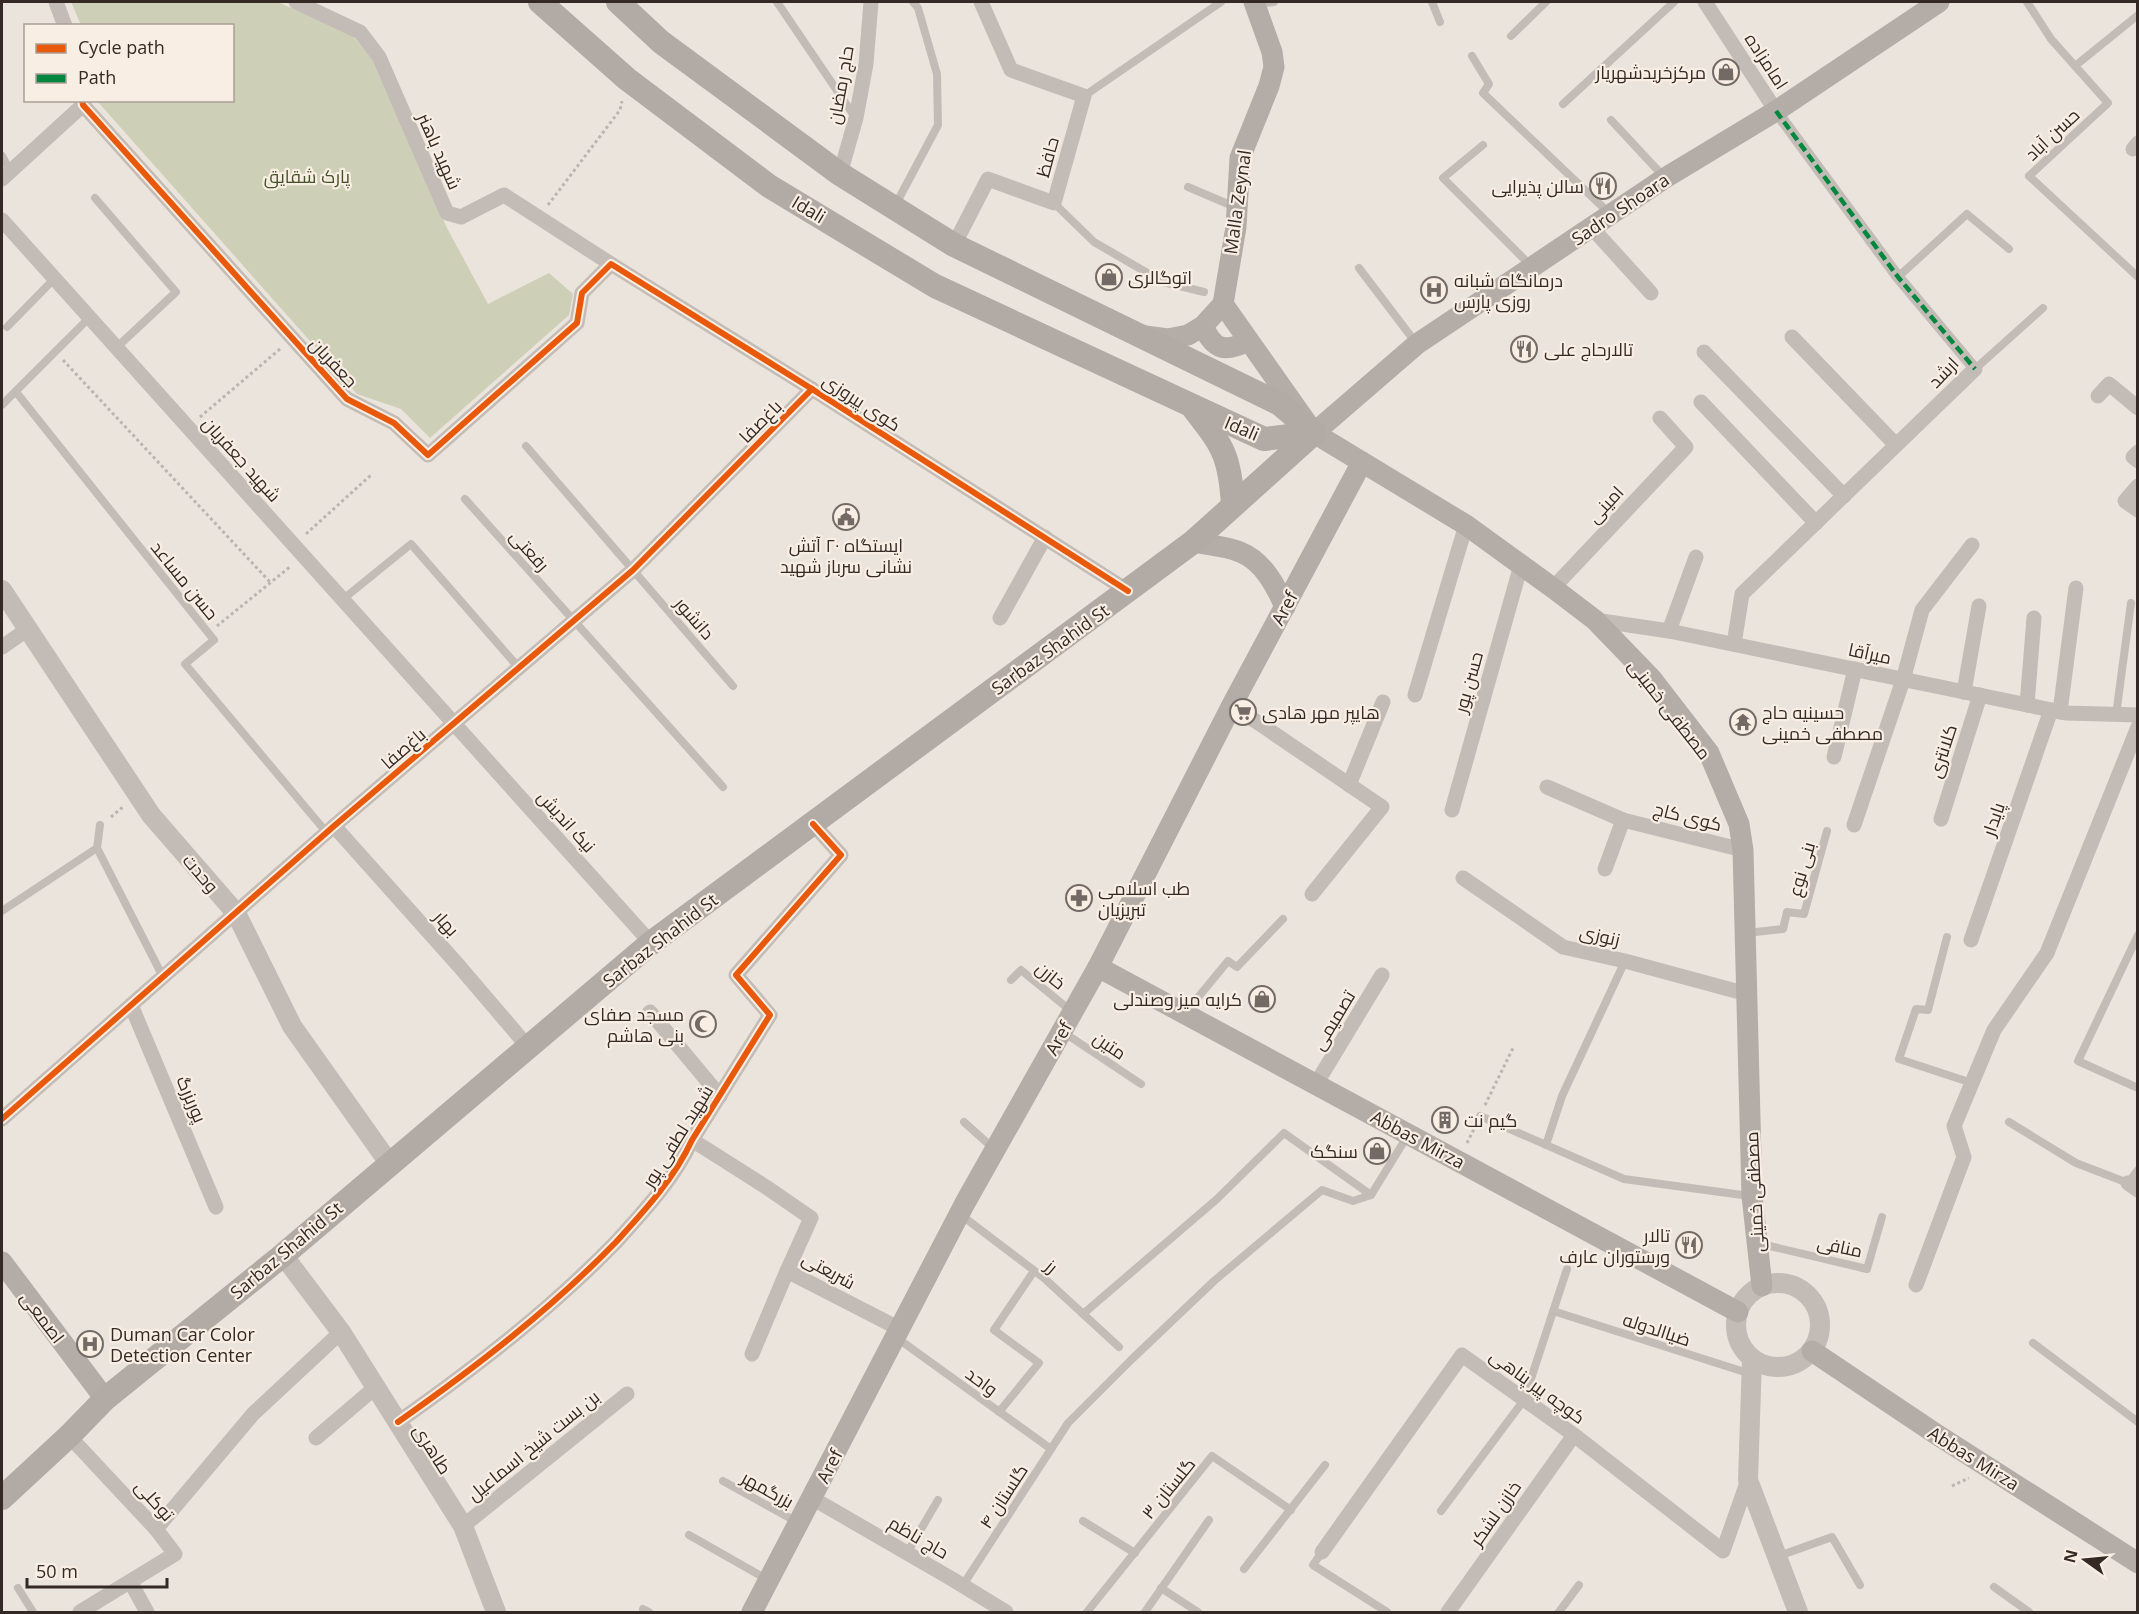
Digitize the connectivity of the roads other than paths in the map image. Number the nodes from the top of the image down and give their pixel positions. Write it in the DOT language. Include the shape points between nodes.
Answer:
graph roads {
  1 [pos="56,2"];
  2 [pos="296,2"];
  3 [pos="540,2"];
  4 [pos="618,2"];
  5 [pos="777,2"];
  6 [pos="872,2"];
  7 [pos="913,2"];
  8 [pos="981,2"];
  9 [pos="1221,2"];
  10 [pos="1261,2"];
  11 [pos="1432,2"];
  12 [pos="1546,2"];
  13 [pos="1674,2"];
  14 [pos="1705,2"];
  15 [pos="1939,2"];
  16 [pos="2027,2"];
  17 [pos="2138,15"];
  18 [pos="1440,22"];
  19 [pos="64,24"];
  20 [pos="1511,36"];
  21 [pos="1472,56"];
  22 [pos="2075,66"];
  23 [pos="1083,96"];
  24 [pos="83,103"];
  25 [pos="1563,104"];
  26 [pos="1776,111"];
  27 [pos="856,118"];
  28 [pos="1611,120"];
  29 [pos="1483,146"];
  30 [pos="2,156"];
  31 [pos="840,174"];
  32 [pos="6,175"];
  33 [pos="1665,178"];
  34 [pos="1188,187"];
  35 [pos="95,198"];
  36 [pos="1054,203"];
  37 [pos="894,208"];
  38 [pos="1237,208"];
  39 [pos="1611,216"];
  40 [pos="2,220"];
  41 [pos="1592,228"];
  42 [pos="954,245"];
  43 [pos="2008,249"];
  44 [pos="611,264"];
  45 [pos="1359,268"];
  46 [pos="1533,268"];
  47 [pos="1898,277"];
  48 [pos="2138,277"];
  49 [pos="54,279"];
  50 [pos="1204,292"];
  51 [pos="1651,293"];
  52 [pos="1223,303"];
  53 [pos="2043,308"];
  54 [pos="89,318"];
  55 [pos="1203,326"];
  56 [pos="7,327"];
  57 [pos="1133,334"];
  58 [pos="1792,337"];
  59 [pos="1248,341"];
  60 [pos="1417,344"];
  61 [pos="116,348"];
  62 [pos="1704,352"];
  63 [pos="1975,369"];
  64 [pos="812,388"];
  65 [pos="16,392"];
  66 [pos="2098,396"];
  67 [pos="1701,402"];
  68 [pos="2,405"];
  69 [pos="1192,407"];
  70 [pos="2138,408"];
  71 [pos="1660,418"];
  72 [pos="1314,433"];
  73 [pos="1896,445"];
  74 [pos="526,446"];
  75 [pos="2138,452"];
  76 [pos="2138,461"];
  77 [pos="1362,462"];
  78 [pos="2138,486"];
  79 [pos="1844,496"];
  80 [pos="465,500"];
  81 [pos="1233,505"];
  82 [pos="2138,510"];
  83 [pos="1816,523"];
  84 [pos="1466,525"];
  85 [pos="1045,537"];
  86 [pos="1193,542"];
  87 [pos="1972,545"];
  88 [pos="1696,557"];
  89 [pos="1521,565"];
  90 [pos="633,570"];
  91 [pos="1553,588"];
  92 [pos="2076,588"];
  93 [pos="2,590"];
  94 [pos="1128,591"];
  95 [pos="342,600"];
  96 [pos="2132,603"];
  97 [pos="1979,606"];
  98 [pos="1285,607"];
  99 [pos="1000,618"];
  100 [pos="2034,618"];
  101 [pos="1595,620"];
  102 [pos="573,621"];
  103 [pos="28,629"];
  104 [pos="1669,631"];
  105 [pos="1734,644"];
  106 [pos="2,647"];
  107 [pos="519,668"];
  108 [pos="1855,669"];
  109 [pos="1903,680"];
  110 [pos="734,686"];
  111 [pos="1964,692"];
  112 [pos="1415,695"];
  113 [pos="1980,695"];
  114 [pos="1383,702"];
  115 [pos="1232,705"];
  116 [pos="2027,705"];
  117 [pos="2056,711"];
  118 [pos="2116,715"];
  119 [pos="2138,715"];
  120 [pos="453,724"];
  121 [pos="2138,727"];
  122 [pos="1834,757"];
  123 [pos="1349,785"];
  124 [pos="723,787"];
  125 [pos="1547,787"];
  126 [pos="1452,810"];
  127 [pos="1941,819"];
  128 [pos="1623,820"];
  129 [pos="813,824"];
  130 [pos="100,825"];
  131 [pos="1854,825"];
  132 [pos="330,830"];
  133 [pos="1827,831"];
  134 [pos="97,848"];
  135 [pos="1743,850"];
  136 [pos="1605,869"];
  137 [pos="1462,878"];
  138 [pos="1312,894"];
  139 [pos="2,911"];
  140 [pos="236,913"];
  141 [pos="1283,919"];
  142 [pos="1746,933"];
  143 [pos="2138,935"];
  144 [pos="1947,937"];
  145 [pos="1971,940"];
  146 [pos="651,944"];
  147 [pos="1625,961"];
  148 [pos="1098,967"];
  149 [pos="1382,975"];
  150 [pos="163,977"];
  151 [pos="1011,980"];
  152 [pos="1747,994"];
  153 [pos="131,1005"];
  154 [pos="650,1012"];
  155 [pos="1072,1012"];
  156 [pos="1185,1013"];
  157 [pos="1062,1031"];
  158 [pos="529,1047"];
  159 [pos="1972,1083"];
  160 [pos="1141,1084"];
  161 [pos="1316,1084"];
  162 [pos="2138,1088"];
  163 [pos="720,1096"];
  164 [pos="1480,1116"];
  165 [pos="2,1119"];
  166 [pos="964,1122"];
  167 [pos="2009,1122"];
  168 [pos="1409,1134"];
  169 [pos="692,1140"];
  170 [pos="1546,1145"];
  171 [pos="995,1150"];
  172 [pos="389,1163"];
  173 [pos="2138,1170"];
  174 [pos="2133,1186"];
  175 [pos="1371,1195"];
  176 [pos="1752,1196"];
  177 [pos="216,1207"];
  178 [pos="960,1214"];
  179 [pos="1882,1217"];
  180 [pos="1756,1243"];
  181 [pos="283,1255"];
  182 [pos="2,1262"];
  183 [pos="1567,1269"];
  184 [pos="1034,1270"];
  185 [pos="787,1271"];
  186 [pos="1916,1285"];
  187 [pos="1762,1286"];
  188 [pos="1553,1311"];
  189 [pos="1738,1311"];
  190 [pos="1083,1314"];
  191 [pos="341,1332"];
  192 [pos="898,1333"];
  193 [pos="2032,1343"];
  194 [pos="1119,1347"];
  195 [pos="1812,1351"];
  196 [pos="752,1354"];
  197 [pos="1752,1367"];
  198 [pos="377,1386"];
  199 [pos="627,1394"];
  200 [pos="105,1400"];
  201 [pos="1524,1400"];
  202 [pos="999,1412"];
  203 [pos="398,1422"];
  204 [pos="2138,1422"];
  205 [pos="1574,1435"];
  206 [pos="69,1436"];
  207 [pos="316,1438"];
  208 [pos="1051,1449"];
  209 [pos="1325,1465"];
  210 [pos="1748,1480"];
  211 [pos="723,1481"];
  212 [pos="2,1498"];
  213 [pos="812,1498"];
  214 [pos="938,1500"];
  215 [pos="1291,1510"];
  216 [pos="1442,1511"];
  217 [pos="1209,1520"];
  218 [pos="1083,1521"];
  219 [pos="799,1523"];
  220 [pos="463,1526"];
  221 [pos="156,1529"];
  222 [pos="689,1535"];
  223 [pos="1322,1552"];
  224 [pos="907,1553"];
  225 [pos="1135,1553"];
  226 [pos="1777,1557"];
  227 [pos="2138,1563"];
  228 [pos="1244,1569"];
  229 [pos="769,1580"];
  230 [pos="130,1583"];
  231 [pos="1579,1585"];
  232 [pos="1860,1585"];
  233 [pos="963,1586"];
  234 [pos="1994,1587"];
  235 [pos="18,1588"];
  236 [pos="1161,1588"];
  237 [pos="33,1612"];
  238 [pos="80,1612"];
  239 [pos="147,1612"];
  240 [pos="496,1612"];
  241 [pos="752,1612"];
  242 [pos="1006,1612"];
  243 [pos="1087,1612"];
  244 [pos="1144,1612"];
  245 [pos="1198,1612"];
  246 [pos="1387,1612"];
  247 [pos="1448,1612"];
  248 [pos="1559,1612"];
  249 [pos="1798,1612"];
  250 [pos="2029,1612"];
  1 -- 19 [label="street"];
  2 -- 44 [label="street, شهید باهنر" via="360,32 379,57 447,213 461,217 504,195"];
  3 -- 69 [label="main road, Idali" via="627,79 770,186 935,286"];
  4 -- 31 [label="main road, Idali" via="661,42"];
  5 -- 27 [label="lane"];
  6 -- 27 [label="street, حاج رمضان"];
  7 -- 37 [label="lane" via="937,74 938,125"];
  8 -- 23 [label="street" via="1011,70"];
  9 -- 23 [label="lane"];
  10 -- 38 [label="main road, Malla Zeynal" via="1274,67 1240,158"];
  11 -- 18 [label="lane"];
  12 -- 20 [label="lane"];
  13 -- 25 [label="lane"];
  14 -- 26 [label="street, امامزاده"];
  15 -- 26 [label="main road, Sadro Shoara"];
  16 -- 22 [label="lane, حسن آباد"];
  17 -- 22 [label="lane"];
  21 -- 39 [label="lane" via="1489,84 1483,93"];
  22 -- 48 [label="lane, حسن آباد" via="2108,103 2029,176"];
  23 -- 36 [label="street, حافظ"];
  24 -- 32 [label="street"];
  24 -- 44 [label="street, جعفریان" via="347,399 394,423 428,455 577,323 582,293"];
  26 -- 33 [label="main road, Sadro Shoara"];
  26 -- 47 [label="street, ارشد"];
  27 -- 31 [label="street, حاج رمضان"];
  28 -- 33 [label="lane"];
  29 -- 46 [label="lane" via="1443,178"];
  30 -- 32 [label="lane"];
  31 -- 37 [label="main road, Idali"];
  33 -- 39 [label="main road, Sadro Shoara"];
  34 -- 38 [label="lane"];
  35 -- 61 [label="lane" via="176,292"];
  36 -- 42 [label="street" via="988,179"];
  36 -- 50 [label="lane, حافظ" via="1094,242 1163,282"];
  37 -- 42 [label="main road, Idali"];
  38 -- 52 [label="main road, Malla Zeynal"];
  39 -- 41 [label="main road, Sadro Shoara"];
  40 -- 49 [label="street, شهید جعفریان"];
  41 -- 46 [label="main road, Sadro Shoara"];
  41 -- 51 [label="street"];
  42 -- 57 [label="main road, Idali"];
  43 -- 47 [label="lane" via="1967,214"];
  44 -- 64 [label="street, کوی پیروزی"];
  45 -- 60 [label="lane"];
  46 -- 60 [label="main road, Sadro Shoara"];
  47 -- 63 [label="street, ارشد"];
  49 -- 54 [label="street, شهید جعفریان"];
  49 -- 56 [label="lane"];
  52 -- 55 [label="main road"];
  52 -- 59 [label="main road"];
  53 -- 63 [label="lane"];
  54 -- 61 [label="street, شهید جعفریان"];
  54 -- 65 [label="lane"];
  55 -- 57 [label="main road" via="1188,335 1168,339"];
  55 -- 59 [label="main road" via="1213,343 1221,348 1234,349"];
  57 -- 72 [label="main road, Idali" via="1280,404"];
  58 -- 73 [label="street"];
  59 -- 72 [label="main road"];
  60 -- 72 [label="main road, Sadro Shoara"];
  61 -- 95 [label="street, شهید جعفریان"];
  62 -- 79 [label="street"];
  63 -- 73 [label="street, ارشد"];
  64 -- 85 [label="street, کوی پیروزی"];
  64 -- 90 [label="street, باغ‌صفا"];
  65 -- 68 [label="lane"];
  65 -- 132 [label="lane, حسن مساعد" via="214,640 185,664"];
  66 -- 70 [label="street" via="2109,384"];
  67 -- 83 [label="street"];
  69 -- 72 [label="main road, Idali" via="1264,439"];
  69 -- 81 [label="main road" via="1225,454"];
  71 -- 91 [label="street, امینی" via="1686,447"];
  72 -- 77 [label="main road, مصطفی خمینی"];
  72 -- 81 [label="main road, Sarbaz Shahid St"];
  73 -- 79 [label="street, ارشد"];
  74 -- 90 [label="lane, دانشور"];
  75 -- 76 [label="street" via="2133,457"];
  77 -- 84 [label="main road, مصطفی خمینی"];
  77 -- 98 [label="main road, Aref"];
  78 -- 82 [label="street" via="2125,501"];
  79 -- 83 [label="street, ارشد"];
  80 -- 102 [label="lane, رفعتی"];
  81 -- 86 [label="main road, Sarbaz Shahid St"];
  83 -- 105 [label="street, ارشد" via="1742,594"];
  84 -- 89 [label="main road, مصطفی خمینی"];
  84 -- 112 [label="street"];
  85 -- 94 [label="street, کوی پیروزی"];
  85 -- 99 [label="street"];
  86 -- 94 [label="main road, Sarbaz Shahid St"];
  86 -- 98 [label="main road" via="1242,552 1275,582"];
  87 -- 109 [label="street" via="1922,610"];
  88 -- 104 [label="street"];
  89 -- 91 [label="main road, مصطفی خمینی"];
  89 -- 126 [label="street, حسن پور"];
  90 -- 102 [label="street, باغ‌صفا"];
  90 -- 110 [label="lane, دانشور"];
  91 -- 101 [label="main road, مصطفی خمینی"];
  92 -- 117 [label="street, پایدار"];
  93 -- 103 [label="street, وحدت"];
  94 -- 129 [label="main road, Sarbaz Shahid St"];
  95 -- 107 [label="lane" via="411,544"];
  95 -- 120 [label="street, شهید جعفریان"];
  96 -- 118 [label="lane"];
  97 -- 111 [label="street"];
  98 -- 115 [label="main road, Aref"];
  100 -- 116 [label="street"];
  101 -- 104 [label="street, میرآقا"];
  101 -- 135 [label="main road, مصطفی خمینی" via="1651,678 1709,753 1739,824"];
  102 -- 107 [label="street, باغ‌صفا"];
  102 -- 124 [label="lane, رفعتی"];
  103 -- 106 [label="street"];
  103 -- 140 [label="street, وحدت" via="151,815"];
  104 -- 105 [label="street, میرآقا"];
  105 -- 108 [label="street, میرآقا"];
  107 -- 120 [label="street, باغ‌صفا"];
  108 -- 109 [label="street, میرآقا"];
  108 -- 122 [label="street"];
  109 -- 111 [label="street, میرآقا"];
  109 -- 131 [label="street"];
  111 -- 113 [label="street, میرآقا"];
  113 -- 116 [label="street, میرآقا"];
  113 -- 127 [label="street, کلانتری"];
  114 -- 123 [label="street"];
  115 -- 123 [label="street"];
  115 -- 148 [label="main road, Aref"];
  116 -- 117 [label="street, میرآقا"];
  117 -- 118 [label="street, میرآقا"];
  117 -- 145 [label="street, پایدار"];
  118 -- 119 [label="street, میرآقا"];
  120 -- 132 [label="street, باغ‌صفا"];
  120 -- 146 [label="street, نیک اندیش"];
  121 -- 159 [label="street" via="2047,953 1994,1030"];
  123 -- 138 [label="street" via="1382,807"];
  125 -- 128 [label="street, کوی کاج"];
  128 -- 135 [label="street, کوی کاج"];
  128 -- 136 [label="street"];
  129 -- 146 [label="main road, Sarbaz Shahid St"];
  129 -- 163 [label="street, شهید لطفی پور" via="841,855 736,975 770,1015"];
  130 -- 134 [label="lane"];
  132 -- 140 [label="street, باغ‌صفا"];
  132 -- 158 [label="street, بهار" via="459,966"];
  133 -- 142 [label="lane, بنی نوع" via="1804,914 1786,912 1783,929"];
  134 -- 139 [label="lane"];
  134 -- 150 [label="lane"];
  135 -- 142 [label="main road, مصطفی خمینی"];
  137 -- 147 [label="street, زنوزی" via="1563,947"];
  140 -- 150 [label="street, باغ‌صفا"];
  140 -- 172 [label="street, وحدت" via="292,1026"];
  141 -- 156 [label="lane" via="1237,967 1228,960"];
  142 -- 152 [label="main road, مصطفی خمینی"];
  143 -- 162 [label="lane" via="2078,1060"];
  144 -- 159 [label="lane" via="1928,1010 1916,1009 1899,1059"];
  146 -- 158 [label="main road, Sarbaz Shahid St"];
  147 -- 152 [label="street, زنوزی"];
  147 -- 170 [label="lane" via="1562,1096"];
  148 -- 155 [label="main road, Aref"];
  148 -- 156 [label="main road, Abbas Mirza"];
  149 -- 161 [label="street, تصمیمی"];
  150 -- 153 [label="street, باغ‌صفا"];
  151 -- 155 [label="lane, خازن" via="1021,970"];
  152 -- 176 [label="main road, مصطفی خمینی"];
  153 -- 165 [label="street, باغ‌صفا"];
  153 -- 177 [label="street, پوربزرگ"];
  154 -- 163 [label="street"];
  155 -- 157 [label="main road, Aref"];
  156 -- 161 [label="main road, Abbas Mirza"];
  157 -- 160 [label="lane, متین"];
  157 -- 171 [label="main road, Aref"];
  158 -- 172 [label="main road, Sarbaz Shahid St"];
  159 -- 186 [label="street" via="1954,1126 1964,1157"];
  161 -- 168 [label="main road, Abbas Mirza"];
  163 -- 169 [label="street, شهید لطفی پور"];
  164 -- 170 [label="lane"];
  166 -- 171 [label="lane"];
  167 -- 174 [label="lane" via="2076,1162"];
  168 -- 175 [label="lane"];
  168 -- 189 [label="main road, Abbas Mirza"];
  169 -- 185 [label="street, شریعتی" via="811,1218"];
  169 -- 203 [label="street, شهید لطفی پور" via="650,1206 567,1290 461,1378"];
  170 -- 176 [label="lane" via="1624,1179"];
  171 -- 178 [label="main road, Aref"];
  172 -- 181 [label="main road, Sarbaz Shahid St"];
  173 -- 174 [label="lane"];
  175 -- 190 [label="lane" via="1284,1133 1217,1199"];
  175 -- 208 [label="lane, گلستان ۴" via="1353,1200 1323,1190 1214,1281 1131,1360 1068,1423"];
  176 -- 180 [label="main road, مصطفی خمینی"];
  178 -- 184 [label="lane, رز"];
  178 -- 192 [label="main road, Aref"];
  179 -- 180 [label="lane, منافی" via="1867,1269"];
  180 -- 187 [label="main road, مصطفی خمینی"];
  181 -- 191 [label="street, طاهری"];
  181 -- 200 [label="main road, Sarbaz Shahid St"];
  182 -- 200 [label="main road, اصمعی"];
  183 -- 188 [label="lane"];
  184 -- 190 [label="lane, رز"];
  184 -- 202 [label="lane" via="994,1330 1039,1363"];
  185 -- 192 [label="street, شریعتی"];
  185 -- 196 [label="street"];
  187 -- 189 [label="street" via="1747,1296"];
  187 -- 195 [label="street" via="1775,1282 1789,1284 1812,1299 1821,1325"];
  188 -- 197 [label="lane, ضیاالدوله"];
  188 -- 201 [label="lane"];
  189 -- 197 [label="street" via="1738,1339"];
  190 -- 194 [label="lane, رز"];
  191 -- 198 [label="street, طاهری"];
  191 -- 221 [label="street" via="253,1414"];
  192 -- 202 [label="lane, واحد"];
  192 -- 213 [label="main road, Aref"];
  193 -- 204 [label="lane"];
  195 -- 197 [label="street" via="1792,1366"];
  195 -- 227 [label="main road, Abbas Mirza"];
  197 -- 210 [label="street"];
  198 -- 203 [label="street, طاهری"];
  198 -- 207 [label="street"];
  199 -- 220 [label="street, بن بست شیخ اسماعیل"];
  200 -- 206 [label="main road, Sarbaz Shahid St"];
  201 -- 205 [label="street, کوچه پیر پناهی"];
  201 -- 216 [label="lane"];
  201 -- 223 [label="street, کوچه پیر پناهی" via="1462,1355"];
  202 -- 208 [label="lane, واحد"];
  203 -- 220 [label="street, طاهری"];
  205 -- 210 [label="street, کوچه پیر پناهی" via="1723,1551"];
  205 -- 247 [label="street, خازن لشکر"];
  206 -- 212 [label="main road, Sarbaz Shahid St"];
  206 -- 221 [label="street, توکلی"];
  208 -- 233 [label="lane, گلستان ۴"];
  209 -- 215 [label="lane"];
  210 -- 226 [label="street"];
  211 -- 219 [label="lane, بزرگمهر"];
  213 -- 219 [label="main road, Aref"];
  213 -- 224 [label="street, حاج ناظم"];
  214 -- 224 [label="lane"];
  215 -- 225 [label="lane, گلستان ۳" via="1212,1456"];
  215 -- 228 [label="lane"];
  217 -- 236 [label="lane"];
  218 -- 225 [label="lane"];
  219 -- 229 [label="main road, Aref"];
  220 -- 240 [label="street, طاهری"];
  221 -- 230 [label="street, توکلی" via="175,1554"];
  222 -- 229 [label="lane"];
  223 -- 246 [label="lane" via="1314,1565"];
  224 -- 233 [label="street, حاج ناظم"];
  225 -- 243 [label="lane, گلستان ۳"];
  226 -- 232 [label="lane" via="1832,1538"];
  226 -- 249 [label="street"];
  229 -- 241 [label="main road, Aref"];
  230 -- 238 [label="street, توکلی"];
  230 -- 239 [label="street"];
  231 -- 248 [label="lane"];
  233 -- 242 [label="street, حاج ناظم"];
  234 -- 250 [label="lane"];
  235 -- 237 [label="lane"];
  236 -- 244 [label="lane"];
  236 -- 245 [label="lane"];
}
